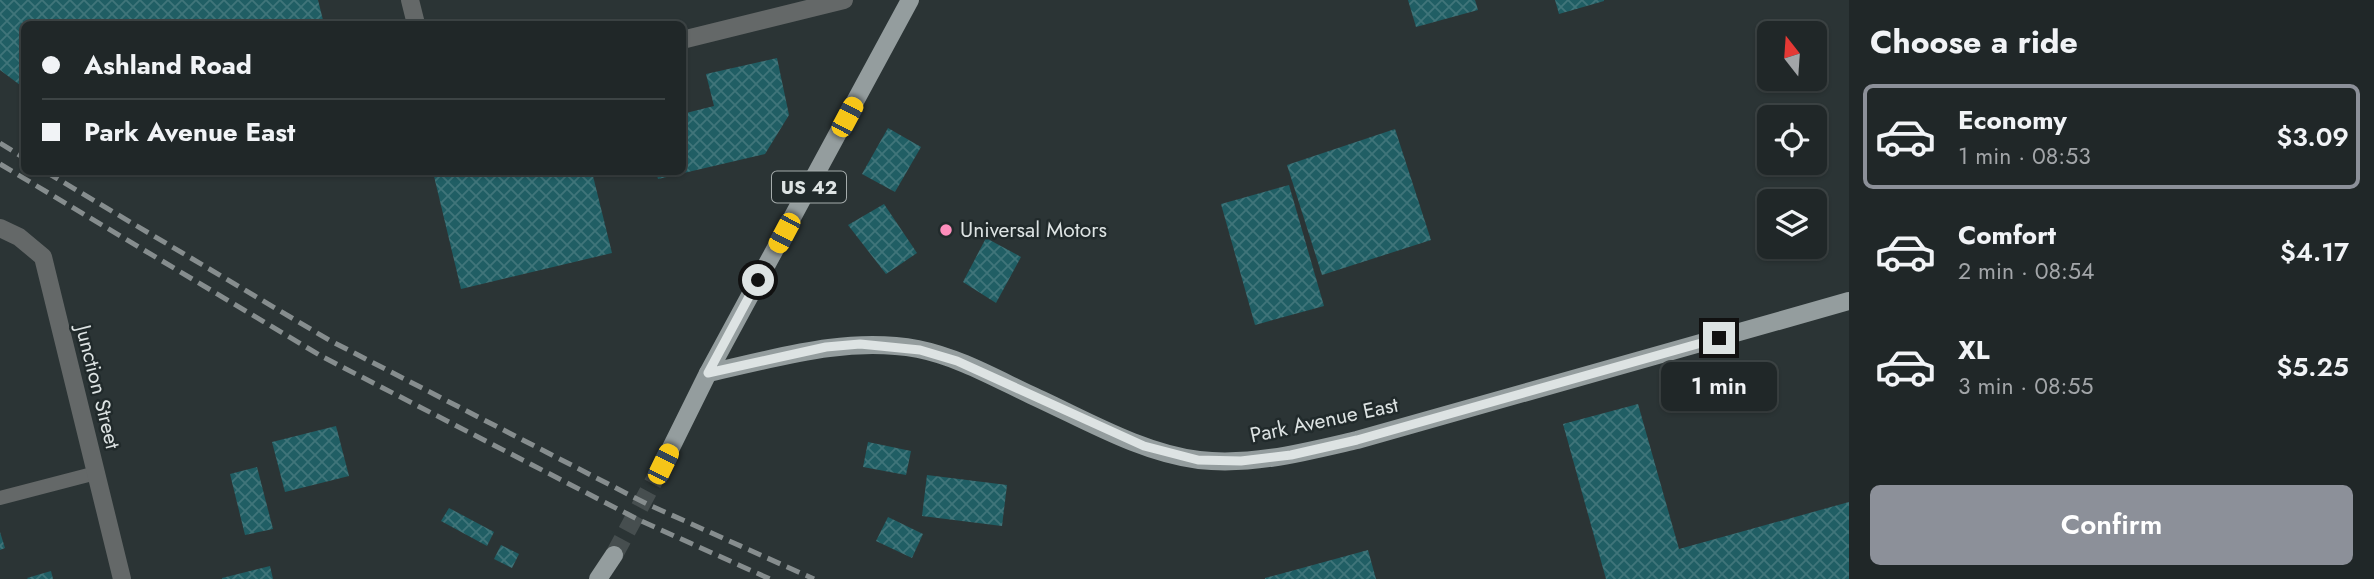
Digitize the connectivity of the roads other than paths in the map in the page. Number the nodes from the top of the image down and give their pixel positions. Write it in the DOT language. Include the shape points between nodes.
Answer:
graph roads {
  1 [pos="410,0"];
  2 [pos="844,0"];
  3 [pos="910,0"];
  4 [pos="415,21"];
  5 [pos="686,39"];
  6 [pos="0,228"];
  7 [pos="1849,302"];
  8 [pos="708,373"];
  9 [pos="663,464"];
  10 [pos="96,473"];
  11 [pos="0,498"];
  12 [pos="614,555"];
  13 [pos="122,579"];
  14 [pos="598,579"];
  1 -- 4 [label="street"];
  2 -- 5 [label="street"];
  3 -- 8 [label="main road, US 42"];
  6 -- 10 [label="street, Junction Street" via="43,257"];
  7 -- 8 [label="main road, Park Avenue East" via="1357,440 1241,461 1198,460 1144,446 957,361 920,350 860,344 826,347"];
  8 -- 9 [label="main road, US 42"];
  10 -- 11 [label="lane"];
  10 -- 13 [label="street, Junction Street"];
  12 -- 14 [label="main road"];
}
